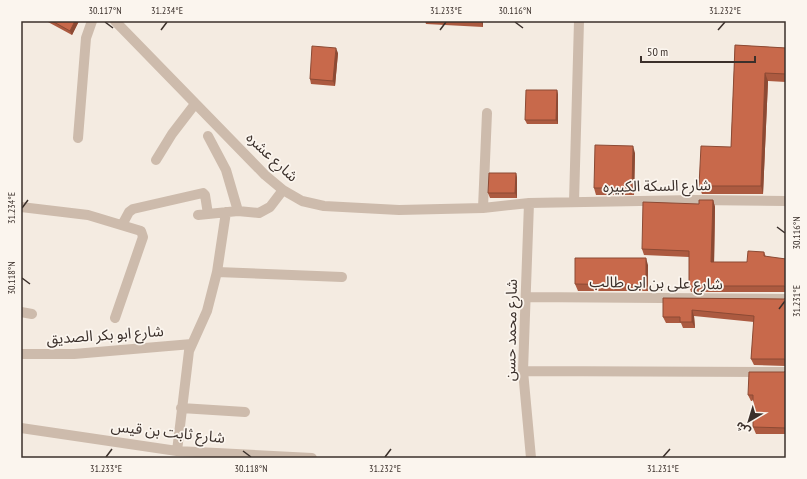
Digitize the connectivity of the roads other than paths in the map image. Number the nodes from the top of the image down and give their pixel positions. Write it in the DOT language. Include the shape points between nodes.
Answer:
graph roads {
  1 [pos="92,21"];
  2 [pos="115,21"];
  3 [pos="579,21"];
  4 [pos="195,104"];
  5 [pos="487,113"];
  6 [pos="208,136"];
  7 [pos="78,138"];
  8 [pos="156,160"];
  9 [pos="283,190"];
  10 [pos="786,201"];
  11 [pos="574,202"];
  12 [pos="529,203"];
  13 [pos="21,207"];
  14 [pos="483,208"];
  15 [pos="238,211"];
  16 [pos="226,212"];
  17 [pos="208,214"];
  18 [pos="198,215"];
  19 [pos="122,225"];
  20 [pos="217,272"];
  21 [pos="342,277"];
  22 [pos="526,297"];
  23 [pos="786,299"];
  24 [pos="21,312"];
  25 [pos="32,314"];
  26 [pos="115,318"];
  27 [pos="192,344"];
  28 [pos="21,354"];
  29 [pos="523,372"];
  30 [pos="786,372"];
  31 [pos="181,408"];
  32 [pos="245,412"];
  33 [pos="21,428"];
  34 [pos="177,451"];
  35 [pos="165,454"];
  36 [pos="312,458"];
  37 [pos="531,458"];
  1 -- 7 [label="street" via="86,38"];
  2 -- 4 [label="street, شارع عشره"];
  3 -- 11 [label="street"];
  4 -- 8 [label="street"];
  4 -- 9 [label="street, شارع عشره"];
  5 -- 14 [label="street"];
  6 -- 15 [label="street" via="226,170"];
  9 -- 14 [label="street, شارع عشره" via="302,201 324,206 399,210"];
  9 -- 15 [label="street" via="264,212"];
  10 -- 11 [label="street, شارع السكة الكبيره"];
  11 -- 12 [label="street, شارع السكة الكبيره"];
  12 -- 14 [label="street, شارع عشره"];
  12 -- 22 [label="street, شارع محمد حسن"];
  13 -- 19 [label="street" via="71,211"];
  15 -- 16 [label="street"];
  16 -- 17 [label="street"];
  16 -- 20 [label="street"];
  17 -- 18 [label="street"];
  17 -- 19 [label="street" via="203,193 133,209"];
  19 -- 26 [label="street" via="141,232 143,237"];
  20 -- 21 [label="street"];
  20 -- 27 [label="street" via="207,311"];
  22 -- 23 [label="street, شارع على بن ابى طالب"];
  22 -- 29 [label="street, شارع محمد حسن"];
  24 -- 25 [label="street"];
  27 -- 28 [label="street, شارع ابو بكر الصديق" via="74,354"];
  27 -- 31 [label="street"];
  29 -- 30 [label="street"];
  29 -- 37 [label="street, شارع محمد حسن"];
  31 -- 32 [label="street"];
  31 -- 34 [label="street"];
  33 -- 35 [label="street, شارع ثابت بن قيس"];
  34 -- 35 [label="street, شارع ثابت بن قيس"];
  34 -- 36 [label="street, شارع ثابت بن قيس"];
}
